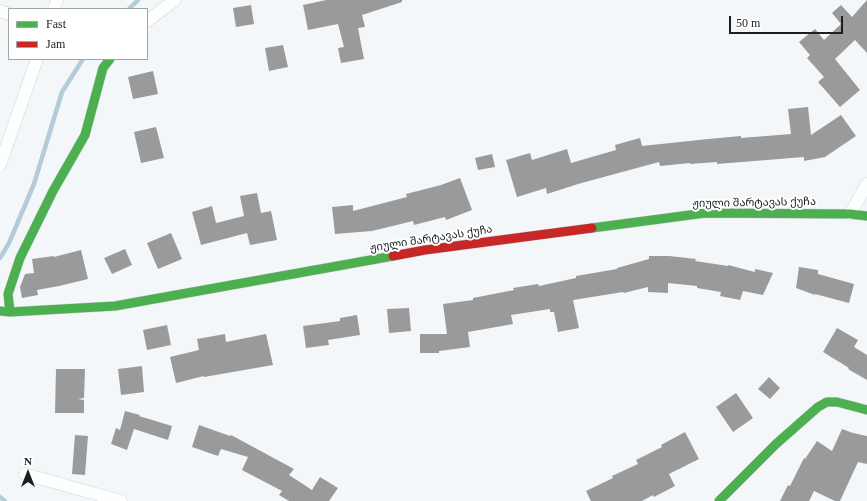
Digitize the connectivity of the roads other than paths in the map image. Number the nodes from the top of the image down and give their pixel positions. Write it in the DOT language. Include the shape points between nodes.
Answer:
graph roads {
  1 [pos="176,0"];
  2 [pos="148,20"];
  3 [pos="37,60"];
  4 [pos="109,60"];
  5 [pos="0,165"];
  6 [pos="867,184"];
  7 [pos="850,214"];
  8 [pos="867,216"];
  9 [pos="0,311"];
  10 [pos="10,312"];
  11 [pos="867,410"];
  12 [pos="25,474"];
  13 [pos="120,501"];
  14 [pos="719,501"];
  1 -- 2 [label="street"];
  3 -- 5 [label="street"];
  4 -- 10 [label="street" via="103,68 85,135 53,191 20,258 8,294"];
  6 -- 7 [label="street"];
  7 -- 8 [label="street, ჟიული შარტავას ქუჩა"];
  7 -- 10 [label="street, ჟიული შარტავას ქუჩა" via="706,213 425,250 115,306"];
  9 -- 10 [label="street, ჟიული შარტავას ქუჩა"];
  11 -- 14 [label="street" via="837,402 827,402 818,407 776,444"];
  12 -- 13 [label="street"];
}
